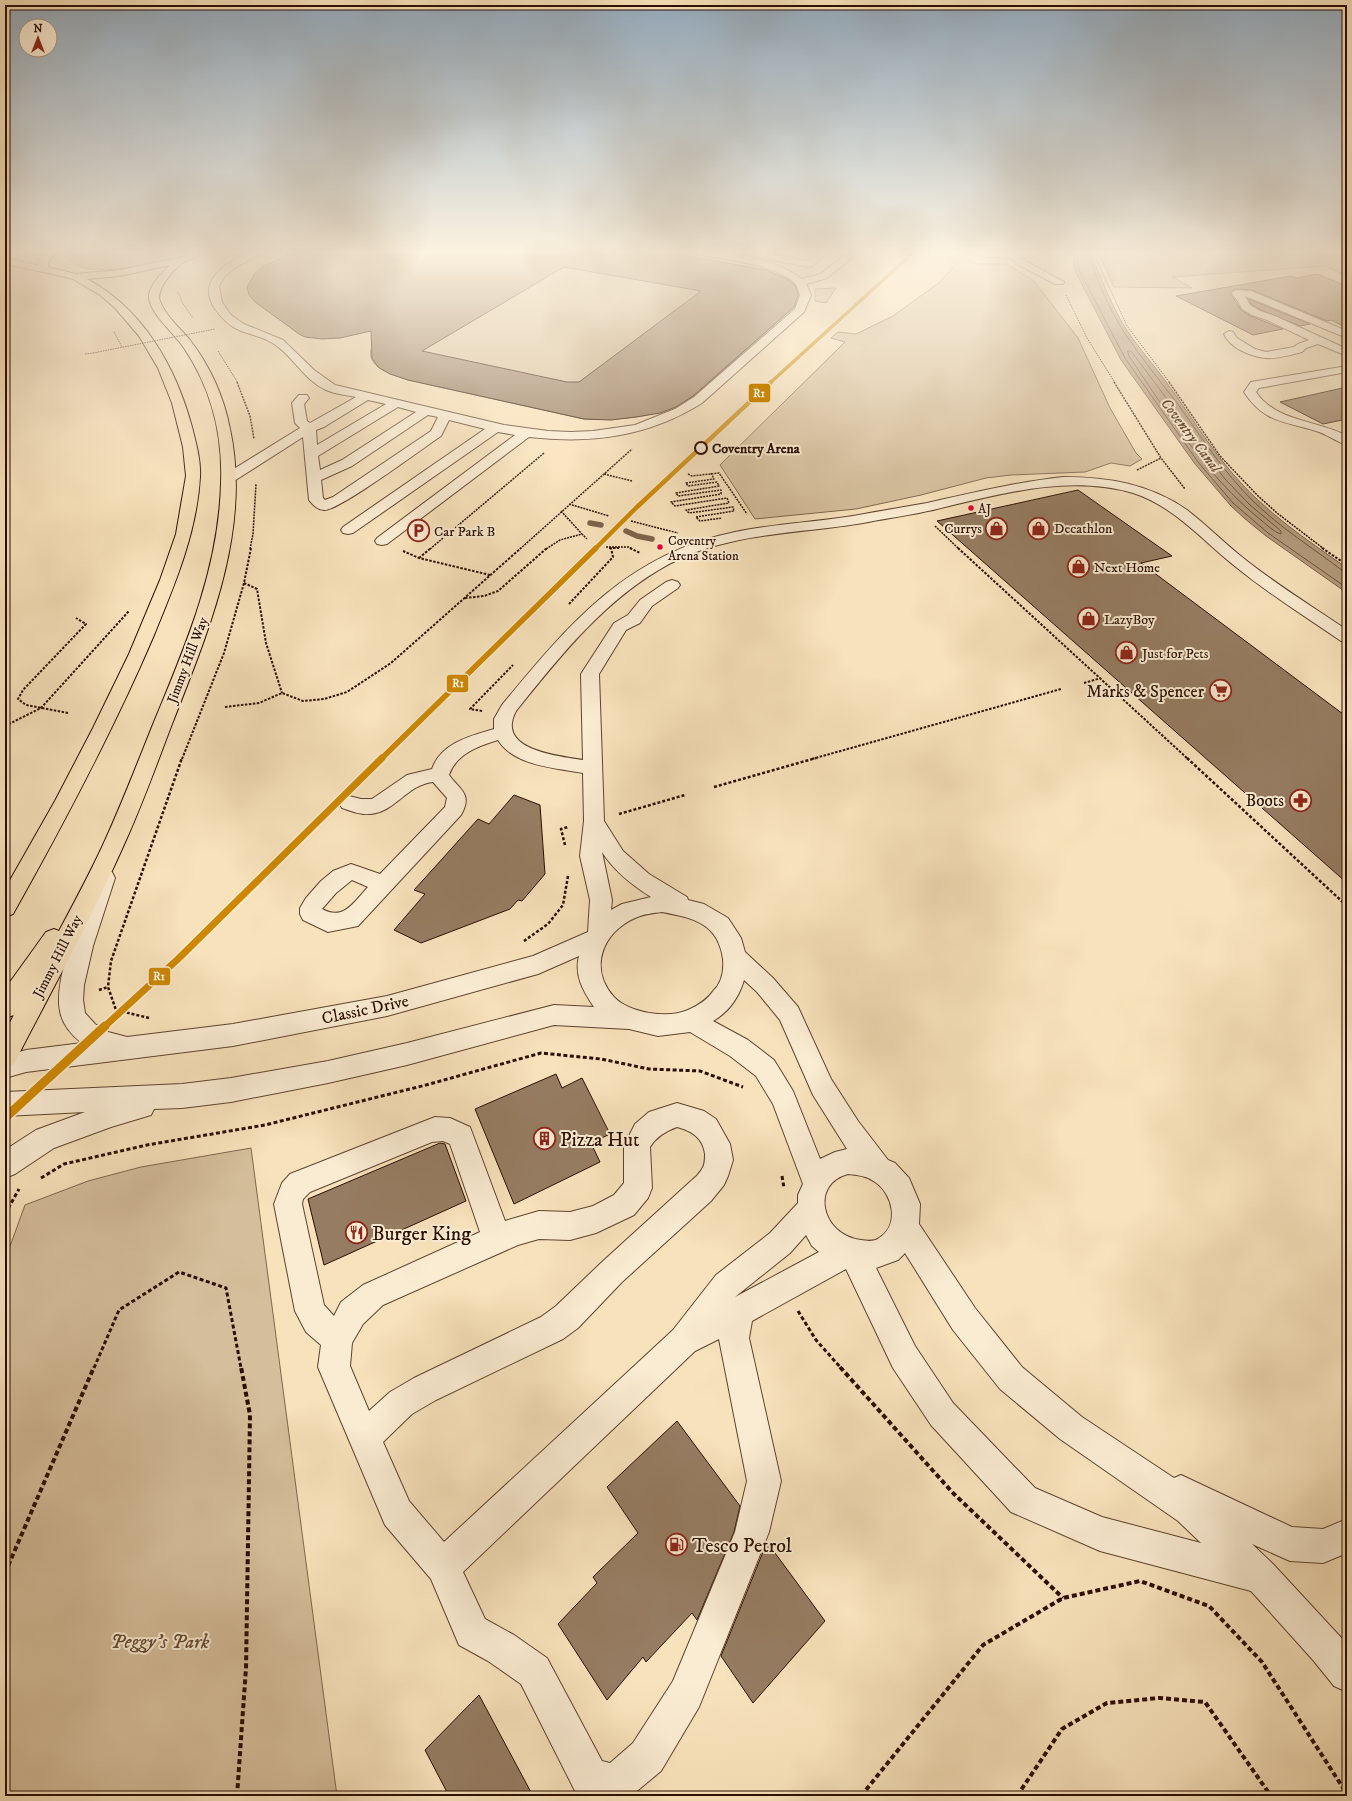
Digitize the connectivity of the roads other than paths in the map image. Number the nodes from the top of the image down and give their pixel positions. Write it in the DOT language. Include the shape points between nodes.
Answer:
graph roads {
  1 [pos="145,336"];
  2 [pos="181,336"];
  3 [pos="266,336"];
  4 [pos="770,336"];
  5 [pos="1230,336"];
  6 [pos="1309,336"];
  7 [pos="1318,340"];
  8 [pos="1347,353"];
  9 [pos="1347,369"];
  10 [pos="366,396"];
  11 [pos="303,398"];
  12 [pos="397,403"];
  13 [pos="427,410"];
  14 [pos="446,415"];
  15 [pos="496,427"];
  16 [pos="309,428"];
  17 [pos="526,433"];
  18 [pos="1345,440"];
  19 [pos="312,454"];
  20 [pos="229,478"];
  21 [pos="313,478"];
  22 [pos="348,530"];
  23 [pos="382,541"];
  24 [pos="672,585"];
  25 [pos="1347,637"];
  26 [pos="503,732"];
  27 [pos="592,768"];
  28 [pos="439,775"];
  29 [pos="349,804"];
  30 [pos="594,821"];
  31 [pos="116,839"];
  32 [pos="383,885"];
  33 [pos="681,904"];
  34 [pos="5,908"];
  35 [pos="596,936"];
  36 [pos="737,959"];
  37 [pos="5,1008"];
  38 [pos="629,1019"];
  39 [pos="691,1020"];
  40 [pos="129,1048"];
  41 [pos="10,1062"];
  42 [pos="182,1096"];
  43 [pos="5,1104"];
  44 [pos="5,1165"];
  45 [pos="877,1168"];
  46 [pos="813,1196"];
  47 [pos="905,1228"];
  48 [pos="497,1240"];
  49 [pos="851,1254"];
  50 [pos="738,1312"];
  51 [pos="337,1339"];
  52 [pos="684,1341"];
  53 [pos="364,1436"];
  54 [pos="1126,1466"];
  55 [pos="1347,1536"];
  56 [pos="444,1567"];
  57 [pos="1261,1576"];
  58 [pos="1347,1673"];
  1 -- 34 [label="highway" via="165,369 187,436 193,470 182,542 137,655 106,721"];
  2 -- 20 [label="highway, Jimmy Hill Way" via="199,361 221,411"];
  3 -- 10 [label="street" via="276,340 331,388"];
  4 -- 17 [label="street" via="698,400 660,422 608,434 566,436"];
  5 -- 7 [label="street" via="1232,340 1251,351 1266,355 1298,350"];
  6 -- 7 [label="street"];
  7 -- 8 [label="street"];
  9 -- 18 [label="street" via="1255,385 1250,392 1264,409 1282,419 1325,430"];
  10 -- 12 [label="street"];
  10 -- 16 [label="street"];
  11 -- 16 [label="street" via="298,403 302,423"];
  12 -- 13 [label="street"];
  12 -- 19 [label="street"];
  13 -- 14 [label="street"];
  13 -- 21 [label="street" via="347,463"];
  14 -- 15 [label="street"];
  14 -- 21 [label="street" via="436,433 338,500 324,506 316,500"];
  15 -- 17 [label="street"];
  15 -- 22 [label="street"];
  16 -- 19 [label="street"];
  16 -- 20 [label="street"];
  17 -- 23 [label="street"];
  19 -- 21 [label="street"];
  20 -- 31 [label="highway, Jimmy Hill Way" via="222,554 209,602"];
  24 -- 27 [label="street" via="646,603 634,619 635,630 605,678 591,684"];
  25 -- 26 [label="street" via="1269,585 1186,516 1164,501 1137,490 1108,483 1050,483 992,491 934,506 857,519 736,535 692,548 667,559 625,586 566,642 508,709 502,720"];
  26 -- 27 [label="street" via="509,743 518,750 545,759"];
  26 -- 28 [label="street" via="462,747 444,764"];
  27 -- 30 [label="street"];
  28 -- 29 [label="street" via="413,780 376,807 362,808"];
  28 -- 32 [label="street" via="456,798 454,810"];
  30 -- 33 [label="street" via="616,857 641,880"];
  30 -- 35 [label="street" via="591,856 601,900"];
  31 -- 37 [label="highway" via="54,938"];
  31 -- 40 [label="street" via="79,957 71,998 72,1011 86,1033 102,1042"];
  31 -- 41 [label="highway, Jimmy Hill Way" via="31,1008"];
  33 -- 35 [label="street" via="662,903 634,908 617,915"];
  33 -- 36 [label="street" via="706,914 721,926 732,941"];
  35 -- 38 [label="street" via="588,956 588,967 594,988 608,1006"];
  35 -- 40 [label="street, Classic Drive" via="538,964 387,1006 233,1035"];
  36 -- 39 [label="street" via="732,986 723,999 709,1011"];
  36 -- 45 [label="street" via="765,985 789,1014 822,1086 849,1130"];
  38 -- 39 [label="street" via="659,1025"];
  38 -- 42 [label="street" via="554,1015 328,1072 231,1090"];
  39 -- 46 [label="street" via="739,1048 765,1068 784,1100"];
  40 -- 41 [label="street, Classic Drive"];
  42 -- 43 [label="street"];
  42 -- 44 [label="street" via="111,1115 51,1137"];
  45 -- 46 [label="street" via="863,1162 835,1165 824,1172"];
  45 -- 47 [label="street" via="899,1187 908,1215"];
  46 -- 49 [label="street" via="815,1223 822,1236 834,1246"];
  46 -- 52 [label="street" via="780,1243 726,1285"];
  47 -- 49 [label="street" via="898,1242 886,1251 872,1256"];
  47 -- 54 [label="street" via="964,1319 1011,1378 1071,1428"];
  48 -- 51 [label="street" via="373,1295 352,1313"];
  48 -- 51 [label="street" via="460,1136 454,1130 431,1130 300,1183 291,1192 288,1204 310,1311"];
  48 -- 53 [label="street" via="539,1224 570,1226 596,1219 624,1205 638,1188 637,1146 644,1133 658,1121 677,1115 695,1120 707,1128 717,1144 719,1160 714,1176 701,1191 567,1317 552,1328 401,1403"];
  49 -- 50 [label="street"];
  49 -- 57 [label="street" via="904,1357 942,1414 1023,1500 1100,1534"];
  50 -- 52 [label="street"];
  50 -- 56 [label="street" via="734,1338 764,1481 752,1532 686,1694 647,1757 615,1784 589,1777 534,1671 472,1632"];
  51 -- 53 [label="street" via="334,1367"];
  52 -- 56 [label="street"];
  53 -- 56 [label="street" via="397,1513"];
  54 -- 55 [label="street" via="1290,1544 1323,1546"];
  54 -- 57 [label="street" via="1190,1509"];
  57 -- 58 [label="street"];
}
